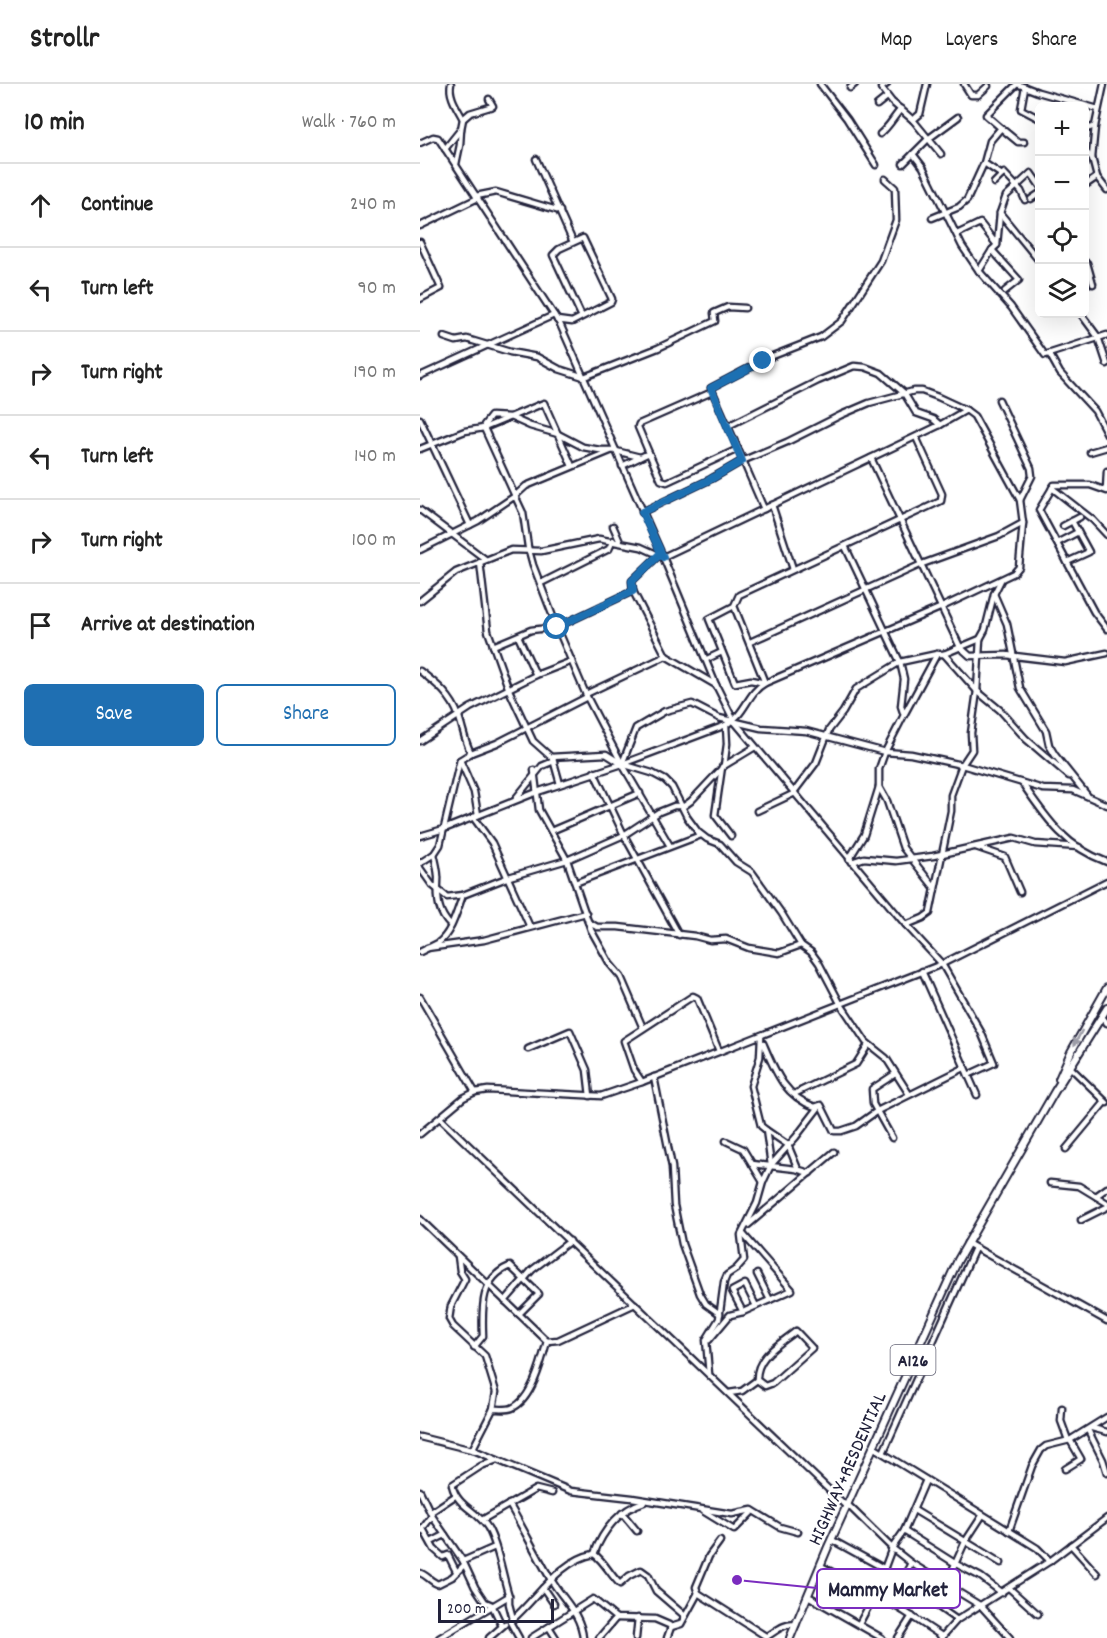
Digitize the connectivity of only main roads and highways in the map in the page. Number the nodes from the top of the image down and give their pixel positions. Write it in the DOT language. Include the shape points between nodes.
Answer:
graph roads {
  1 [pos="1107,988"];
  2 [pos="1107,1008"];
  3 [pos="1055,1091"];
  4 [pos="790,1638"];
  1 -- 3 [label="highway, A126, one-way" via="1071,1052"];
  2 -- 3 [label="highway, A126"];
  3 -- 4 [label="highway, HIGHWAY+RESDENTIAL / A126" via="967,1243"];
}
